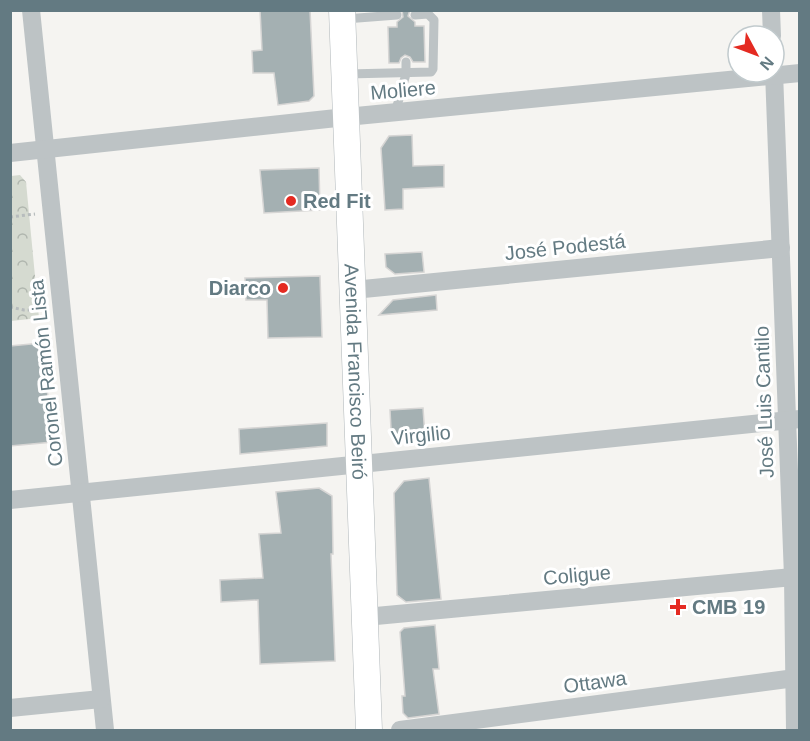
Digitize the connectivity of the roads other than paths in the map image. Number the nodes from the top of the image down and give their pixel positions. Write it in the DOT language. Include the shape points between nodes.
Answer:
graph roads {
  1 [pos="31,10"];
  2 [pos="342,15"];
  3 [pos="397,15"];
  4 [pos="415,15"];
  5 [pos="406,62"];
  6 [pos="344,74"];
  7 [pos="406,74"];
  8 [pos="726,79"];
  9 [pos="774,84"];
  10 [pos="395,113"];
  11 [pos="346,117"];
  12 [pos="45,150"];
  13 [pos="10,153"];
  14 [pos="781,248"];
  15 [pos="353,290"];
  16 [pos="793,419"];
  17 [pos="359,464"];
  18 [pos="82,492"];
  19 [pos="10,500"];
  20 [pos="793,577"];
  21 [pos="365,618"];
  22 [pos="795,678"];
  23 [pos="101,699"];
  24 [pos="10,708"];
  25 [pos="105,730"];
  26 [pos="369,730"];
  27 [pos="400,730"];
  28 [pos="795,730"];
  1 -- 12 [label="street, Coronel Ramón Lista"];
  2 -- 3 [label="lane"];
  2 -- 6 [label="main road, Avenida Francisco Beiró"];
  4 -- 7 [label="lane" via="428,14 434,20 433,69"];
  5 -- 7 [label="lane"];
  6 -- 7 [label="lane"];
  6 -- 11 [label="main road, Avenida Francisco Beiró"];
  7 -- 10 [label="lane"];
  8 -- 10 [label="street, Moliere"];
  9 -- 14 [label="street, José Luis Cantilo"];
  10 -- 11 [label="street, Moliere"];
  11 -- 12 [label="street, Moliere"];
  11 -- 15 [label="main road, Avenida Francisco Beiró"];
  12 -- 13 [label="street, Moliere"];
  12 -- 18 [label="street, Coronel Ramón Lista"];
  14 -- 15 [label="street, José Podestá"];
  14 -- 16 [label="street, José Luis Cantilo"];
  15 -- 17 [label="main road, Avenida Francisco Beiró"];
  16 -- 17 [label="street, Virgilio"];
  16 -- 20 [label="street, José Luis Cantilo"];
  17 -- 18 [label="street, Virgilio"];
  17 -- 21 [label="main road, Avenida Francisco Beiró"];
  18 -- 19 [label="street, Virgilio"];
  18 -- 23 [label="street, Coronel Ramón Lista"];
  20 -- 21 [label="street, Coligue"];
  20 -- 22 [label="street, José Luis Cantilo"];
  21 -- 26 [label="main road, Avenida Francisco Beiró"];
  22 -- 27 [label="street, Ottawa"];
  22 -- 28 [label="street, José Luis Cantilo"];
  23 -- 24 [label="street"];
  23 -- 25 [label="street, Coronel Ramón Lista"];
}
